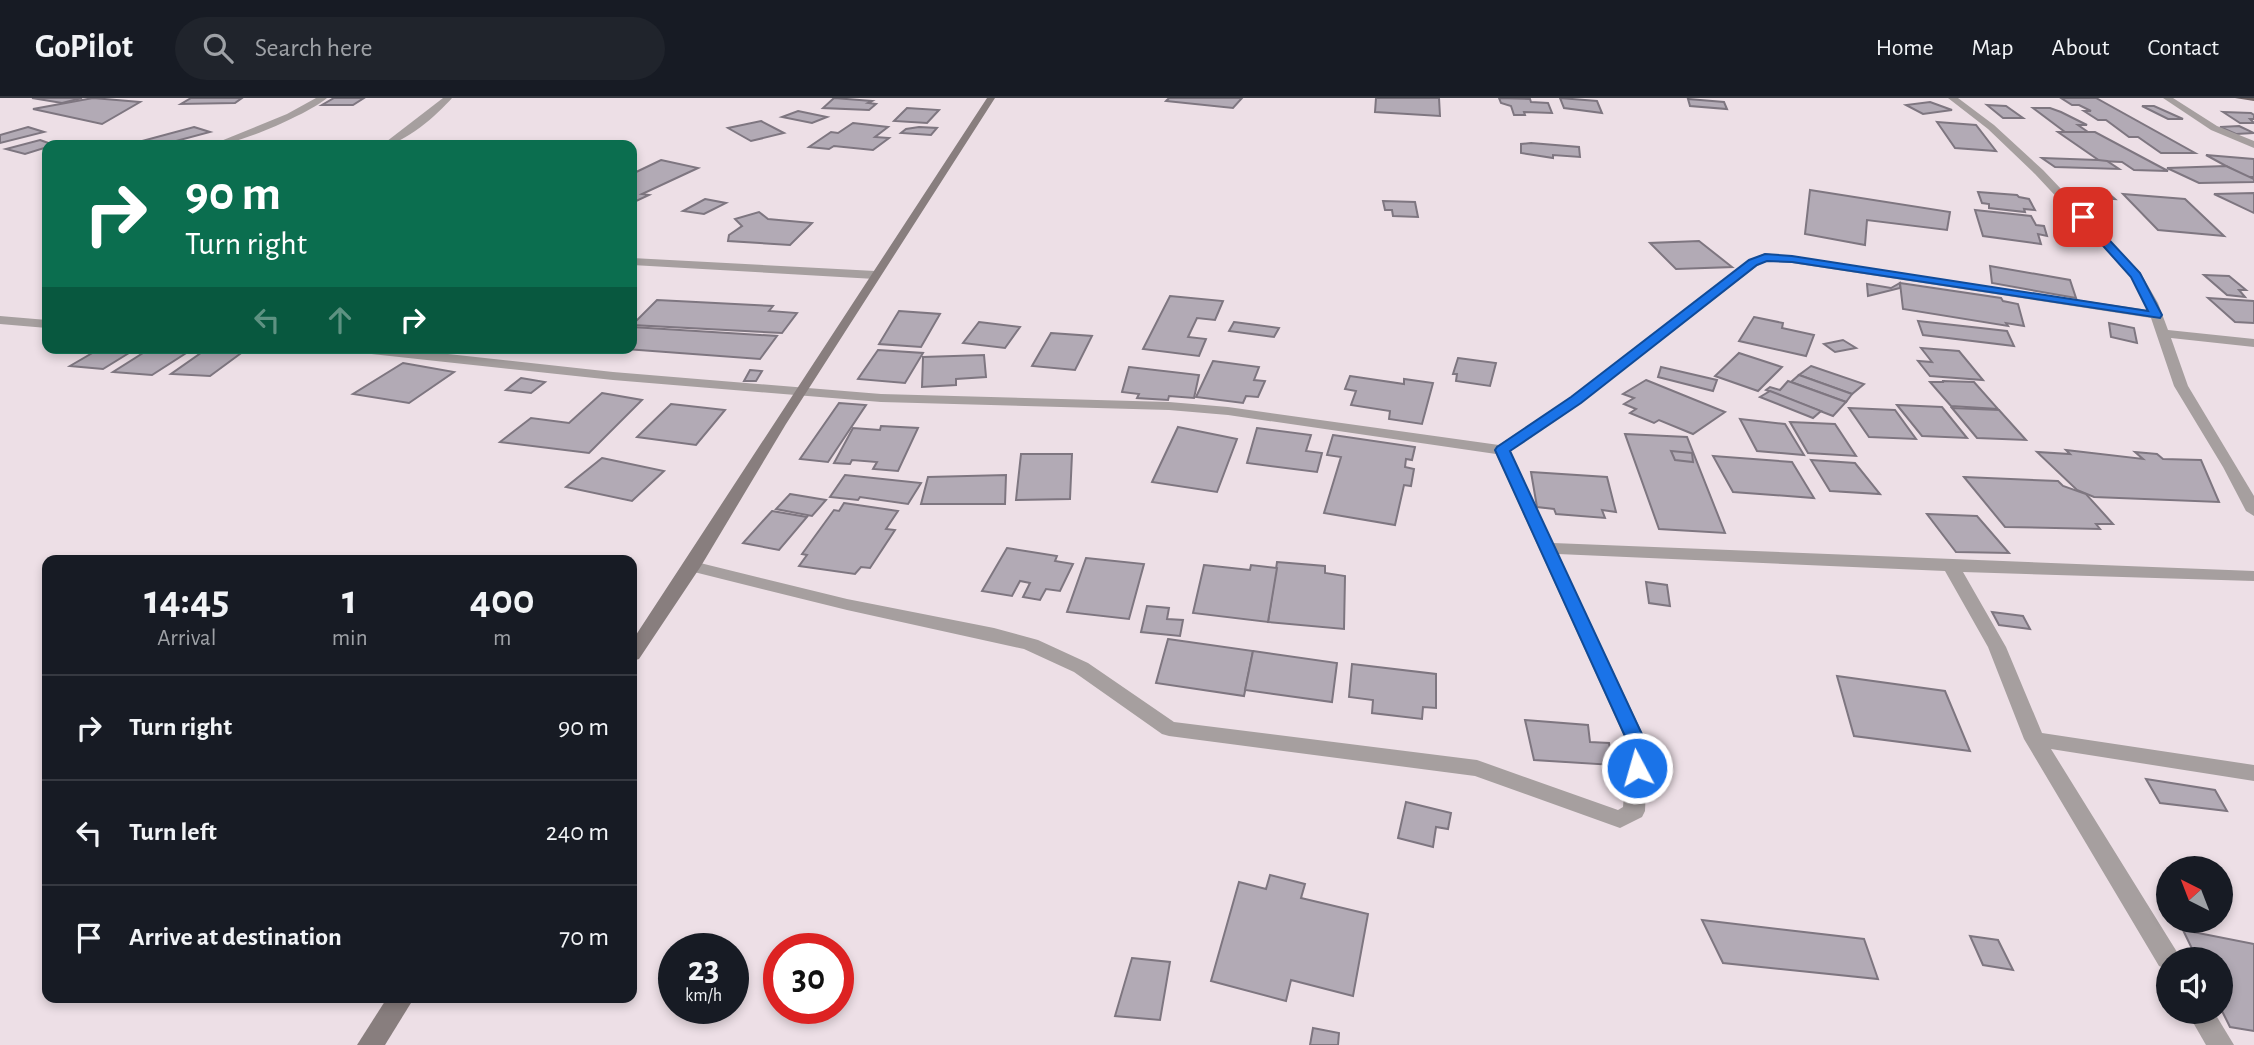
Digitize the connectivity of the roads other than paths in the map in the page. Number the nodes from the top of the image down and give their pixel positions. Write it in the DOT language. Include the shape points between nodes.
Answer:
graph roads {
  1 [pos="323,98"];
  2 [pos="448,98"];
  3 [pos="991,98"];
  4 [pos="1952,98"];
  5 [pos="2167,98"];
  6 [pos="2239,98"];
  7 [pos="2254,98"];
  8 [pos="229,140"];
  9 [pos="394,140"];
  10 [pos="2254,145"];
  11 [pos="637,261"];
  12 [pos="875,275"];
  13 [pos="2156,315"];
  14 [pos="0,320"];
  15 [pos="42,324"];
  16 [pos="2162,333"];
  17 [pos="2254,343"];
  18 [pos="409,354"];
  19 [pos="803,391"];
  20 [pos="1502,450"];
  21 [pos="2254,511"];
  22 [pos="1548,548"];
  23 [pos="692,566"];
  24 [pos="1951,566"];
  25 [pos="2254,576"];
  26 [pos="637,648"];
  27 [pos="2034,739"];
  28 [pos="2254,773"];
  29 [pos="2161,947"];
  30 [pos="398,1003"];
  31 [pos="2208,1024"];
  32 [pos="370,1045"];
  33 [pos="2221,1045"];
  1 -- 8 [label="street"];
  2 -- 9 [label="street"];
  3 -- 12 [label="main road"];
  4 -- 13 [label="street" via="1991,127 2083,217 2136,275"];
  5 -- 10 [label="street" via="2214,128"];
  6 -- 7 [label="main road"];
  11 -- 12 [label="street"];
  12 -- 19 [label="main road"];
  13 -- 16 [label="street"];
  13 -- 20 [label="street" via="1765,257"];
  14 -- 15 [label="street"];
  16 -- 17 [label="street"];
  16 -- 21 [label="street" via="2181,386"];
  18 -- 19 [label="street"];
  19 -- 20 [label="street" via="1228,411"];
  19 -- 23 [label="main road"];
  20 -- 22 [label="street"];
  22 -- 23 [label="street" via="1638,745 1634,811 1620,820 1476,768 1169,729 1091,671 1048,650"];
  22 -- 24 [label="street"];
  23 -- 26 [label="main road"];
  24 -- 25 [label="street"];
  24 -- 27 [label="street" via="1997,647"];
  27 -- 28 [label="street"];
  27 -- 29 [label="street"];
  30 -- 32 [label="main road"];
  31 -- 33 [label="street"];
}
